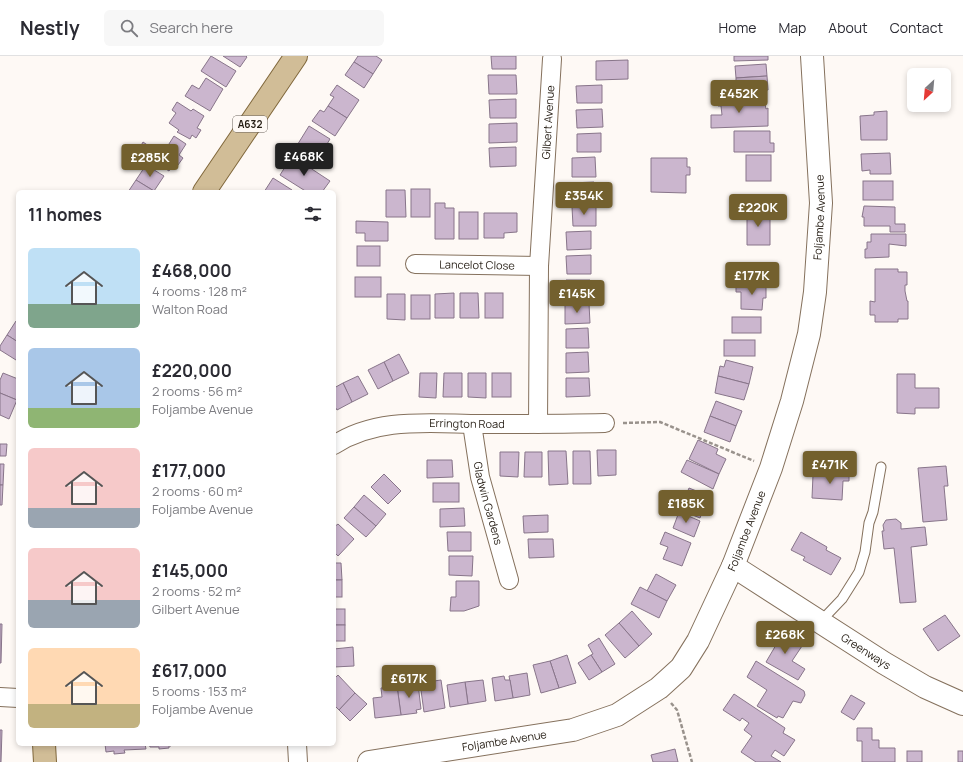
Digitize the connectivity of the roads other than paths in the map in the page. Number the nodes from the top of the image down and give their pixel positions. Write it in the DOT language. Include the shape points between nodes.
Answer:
graph roads {
  1 [pos="296,56"];
  2 [pos="812,56"];
  3 [pos="552,59"];
  4 [pos="205,190"];
  5 [pos="415,264"];
  6 [pos="539,266"];
  7 [pos="605,423"];
  8 [pos="472,424"];
  9 [pos="538,424"];
  10 [pos="336,444"];
  11 [pos="881,467"];
  12 [pos="733,566"];
  13 [pos="508,580"];
  14 [pos="821,621"];
  15 [pos="0,697"];
  16 [pos="16,698"];
  17 [pos="963,704"];
  18 [pos="44,746"];
  19 [pos="297,746"];
  20 [pos="45,762"];
  21 [pos="298,762"];
  22 [pos="369,762"];
  1 -- 4 [label="main road, A632"];
  2 -- 12 [label="street, Foljambe Avenue" via="821,203 809,334 771,468"];
  3 -- 6 [label="street, Gilbert Avenue"];
  5 -- 6 [label="street, Lancelot Close"];
  6 -- 9 [label="street, Gilbert Avenue"];
  7 -- 9 [label="street, Errington Road"];
  8 -- 9 [label="street, Errington Road"];
  8 -- 10 [label="street, Errington Road" via="390,425 360,431"];
  8 -- 13 [label="street, Gladwin Gardens" via="480,477"];
  11 -- 14 [label="lane" via="859,572 842,599"];
  12 -- 14 [label="street, Greenways"];
  12 -- 22 [label="street, Foljambe Avenue" via="698,641 681,668 659,688 617,714 573,730"];
  14 -- 17 [label="street, Greenways" via="925,687"];
  15 -- 16 [label="street"];
  18 -- 20 [label="main road"];
  19 -- 21 [label="street"];
}
